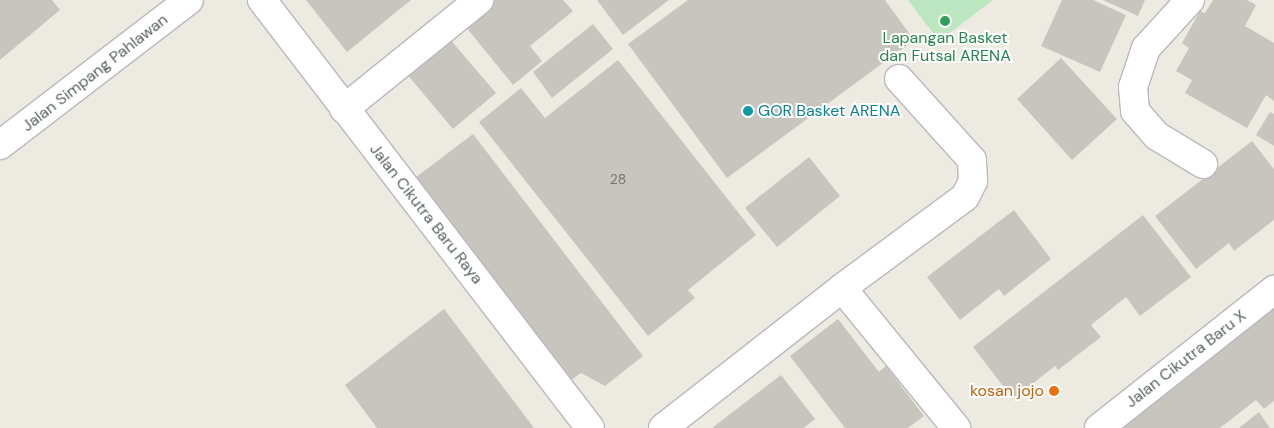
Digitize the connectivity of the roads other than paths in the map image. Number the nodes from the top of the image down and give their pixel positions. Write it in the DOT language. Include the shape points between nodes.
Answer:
graph roads {
  1 [pos="189,0"];
  2 [pos="262,0"];
  3 [pos="479,0"];
  4 [pos="1190,0"];
  5 [pos="899,79"];
  6 [pos="344,109"];
  7 [pos="0,145"];
  8 [pos="1203,164"];
  9 [pos="842,288"];
  10 [pos="1274,290"];
  11 [pos="590,428"];
  12 [pos="663,428"];
  13 [pos="956,428"];
  14 [pos="1099,428"];
  1 -- 7 [label="street, Jalan Simpang Pahlawan"];
  2 -- 6 [label="street, Jalan Cikutra Baru Raya"];
  3 -- 6 [label="street"];
  4 -- 8 [label="street" via="1146,48 1133,88 1134,111 1157,136"];
  5 -- 9 [label="street" via="972,160 973,181 965,197"];
  6 -- 11 [label="street, Jalan Cikutra Baru Raya"];
  9 -- 12 [label="street"];
  9 -- 13 [label="street"];
  10 -- 14 [label="street, Jalan Cikutra Baru X"];
}
